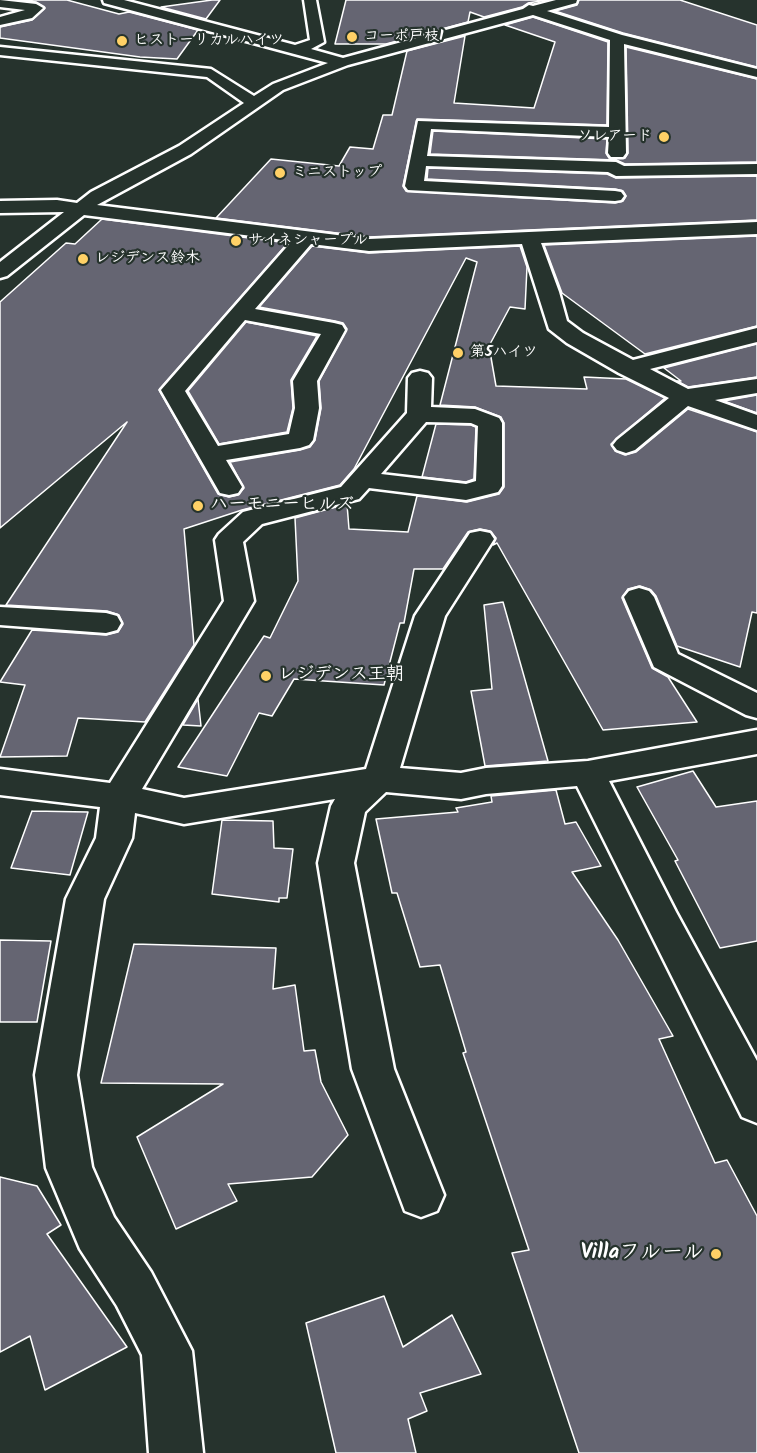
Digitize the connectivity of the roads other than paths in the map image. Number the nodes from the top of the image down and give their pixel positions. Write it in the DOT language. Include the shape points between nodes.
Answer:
graph roads {
  1 [pos="109,0"];
  2 [pos="310,0"];
  3 [pos="571,0"];
  4 [pos="0,3"];
  5 [pos="514,3"];
  6 [pos="36,8"];
  7 [pos="531,10"];
  8 [pos="0,16"];
  9 [pos="0,21"];
  10 [pos="617,38"];
  11 [pos="298,50"];
  12 [pos="0,51"];
  13 [pos="757,59"];
  14 [pos="343,62"];
  15 [pos="731,66"];
  16 [pos="757,73"];
  17 [pos="253,102"];
  18 [pos="617,132"];
  19 [pos="418,160"];
  20 [pos="616,169"];
  21 [pos="757,169"];
  22 [pos="615,196"];
  23 [pos="0,207"];
  24 [pos="79,209"];
  25 [pos="757,228"];
  26 [pos="613,234"];
  27 [pos="307,236"];
  28 [pos="529,237"];
  29 [pos="0,272"];
  30 [pos="241,313"];
  31 [pos="757,335"];
  32 [pos="627,368"];
  33 [pos="420,378"];
  34 [pos="757,386"];
  35 [pos="685,397"];
  36 [pos="419,414"];
  37 [pos="757,423"];
  38 [pos="626,445"];
  39 [pos="210,454"];
  40 [pos="362,479"];
  41 [pos="229,487"];
  42 [pos="480,539"];
  43 [pos="639,597"];
  44 [pos="0,616"];
  45 [pos="106,623"];
  46 [pos="757,707"];
  47 [pos="757,742"];
  48 [pos="588,773"];
  49 [pos="379,779"];
  50 [pos="0,782"];
  51 [pos="119,797"];
  52 [pos="757,1103"];
  53 [pos="421,1195"];
  54 [pos="176,1453"];
  1 -- 11 [label="street"];
  2 -- 11 [label="street" via="317,42"];
  3 -- 7 [label="street"];
  4 -- 6 [label="street"];
  5 -- 7 [label="street"];
  6 -- 8 [label="street"];
  6 -- 9 [label="street" via="27,15"];
  7 -- 10 [label="street"];
  7 -- 14 [label="street"];
  10 -- 15 [label="street"];
  10 -- 18 [label="street"];
  11 -- 14 [label="street"];
  12 -- 17 [label="street" via="210,73"];
  13 -- 15 [label="street"];
  14 -- 17 [label="street" via="278,87"];
  15 -- 16 [label="street"];
  17 -- 24 [label="street" via="185,150"];
  18 -- 19 [label="street" via="424,124"];
  18 -- 20 [label="street"];
  19 -- 20 [label="street"];
  19 -- 22 [label="street" via="414,186"];
  20 -- 21 [label="street"];
  20 -- 22 [label="street"];
  22 -- 26 [label="street"];
  23 -- 24 [label="street" via="45,205"];
  24 -- 27 [label="street"];
  24 -- 29 [label="street"];
  25 -- 26 [label="street"];
  26 -- 28 [label="street"];
  27 -- 28 [label="street" via="369,244"];
  27 -- 30 [label="street"];
  28 -- 32 [label="street" via="557,324"];
  30 -- 39 [label="street" via="173,390"];
  30 -- 39 [label="street" via="334,330 305,381 307,408 300,440"];
  31 -- 32 [label="street"];
  32 -- 35 [label="street"];
  33 -- 36 [label="street"];
  34 -- 35 [label="street"];
  35 -- 37 [label="street"];
  35 -- 38 [label="street"];
  36 -- 40 [label="street"];
  36 -- 40 [label="street" via="475,416 490,423 489,486 466,492"];
  39 -- 41 [label="street"];
  40 -- 51 [label="street" via="350,493 253,518 229,540 238,601"];
  42 -- 49 [label="street" via="430,616"];
  43 -- 46 [label="street" via="665,660"];
  44 -- 45 [label="street"];
  47 -- 48 [label="street"];
  48 -- 49 [label="street" via="461,786"];
  48 -- 52 [label="street"];
  49 -- 51 [label="street" via="184,811"];
  49 -- 53 [label="street" via="349,806 336,863 373,1069"];
  50 -- 51 [label="street"];
  51 -- 54 [label="street" via="114,838 85,899 56,1075 69,1167 97,1233 134,1289 167,1351"];
}
